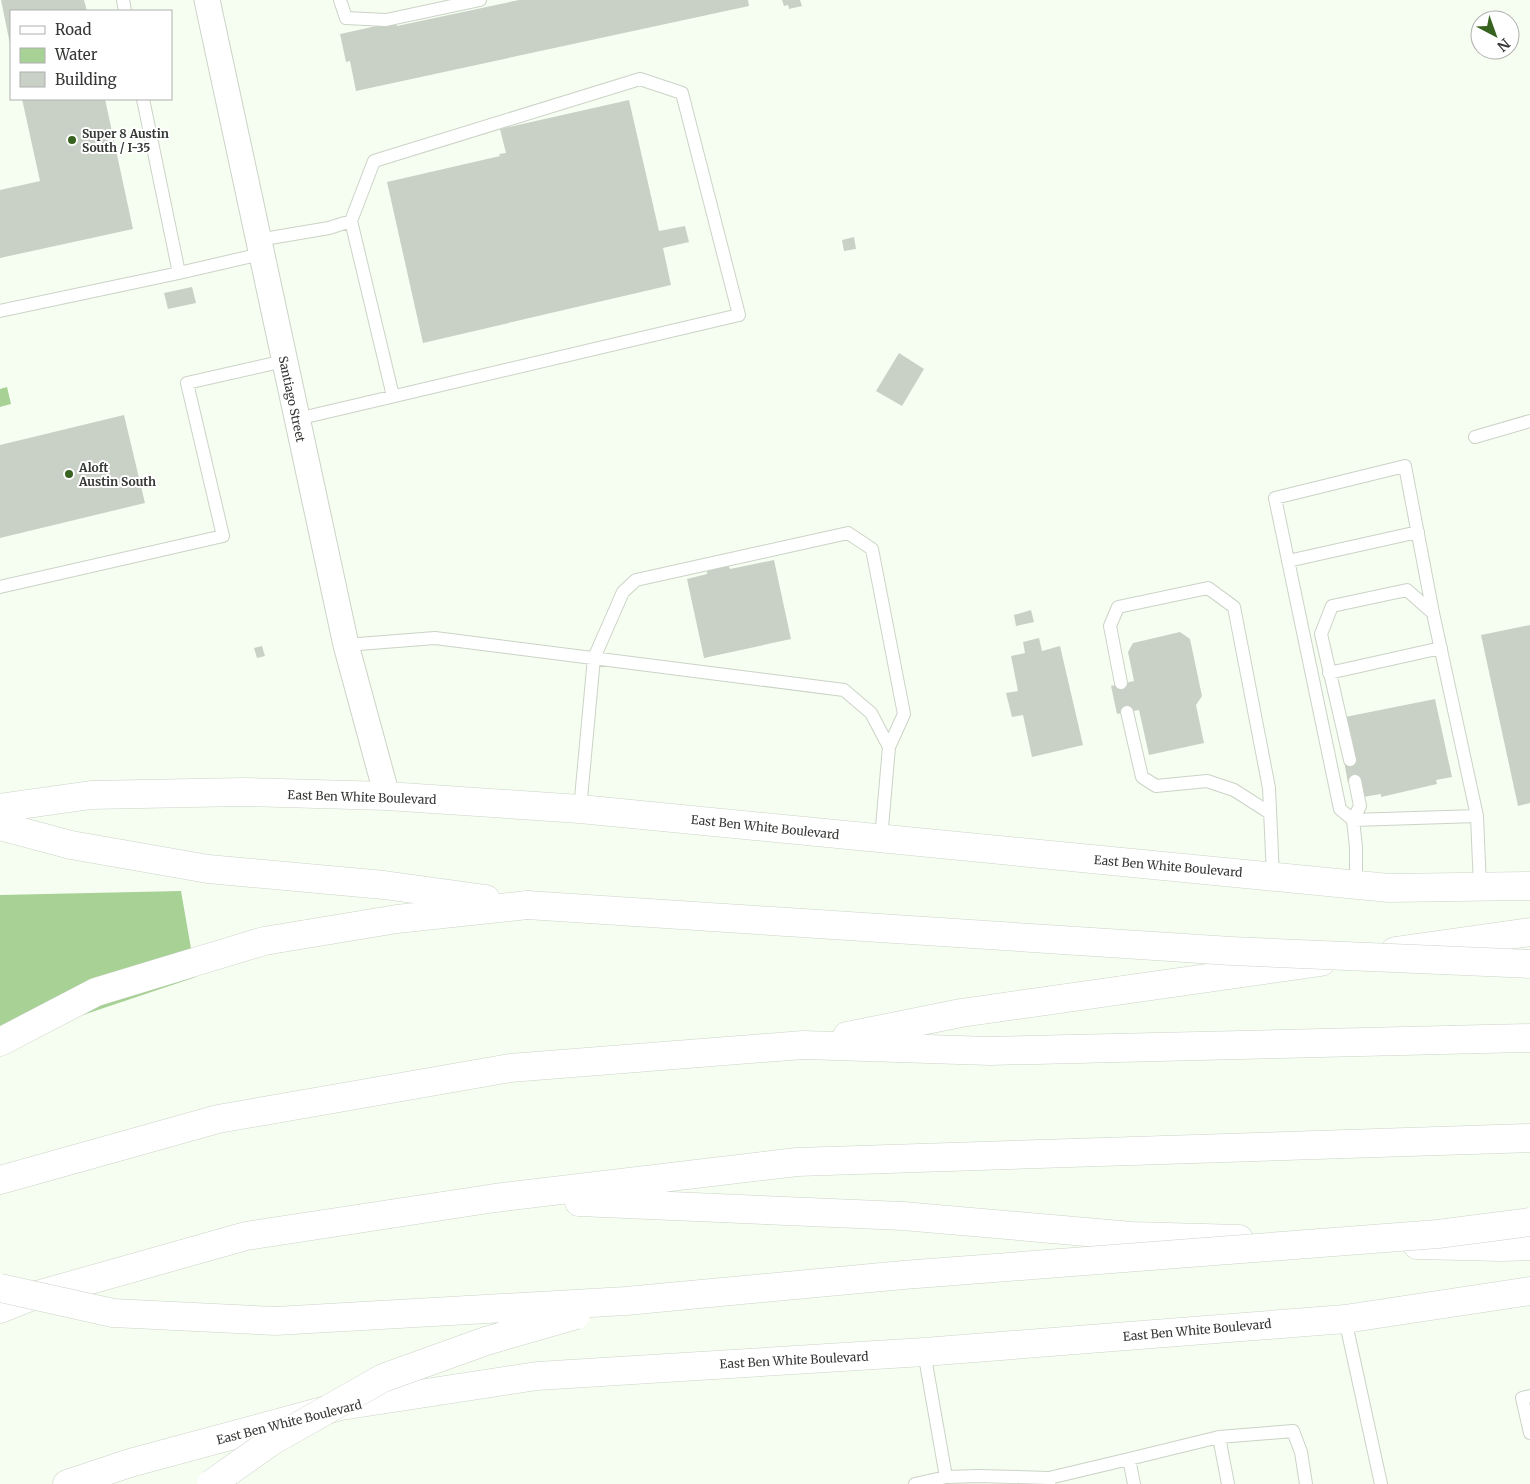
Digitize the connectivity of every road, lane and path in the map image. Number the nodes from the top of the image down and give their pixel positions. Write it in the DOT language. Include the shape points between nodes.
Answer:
graph roads {
  1 [pos="207,0"];
  2 [pos="340,0"];
  3 [pos="480,0"];
  4 [pos="143,100"];
  5 [pos="351,221"];
  6 [pos="260,247"];
  7 [pos="179,273"];
  8 [pos="0,311"];
  9 [pos="284,361"];
  10 [pos="393,396"];
  11 [pos="297,419"];
  12 [pos="1530,421"];
  13 [pos="1475,437"];
  14 [pos="1418,532"];
  15 [pos="1288,561"];
  16 [pos="0,587"];
  17 [pos="1433,613"];
  18 [pos="346,646"];
  19 [pos="1441,648"];
  20 [pos="594,658"];
  21 [pos="1329,672"];
  22 [pos="1122,684"];
  23 [pos="1127,712"];
  24 [pos="889,747"];
  25 [pos="1350,760"];
  26 [pos="1355,781"];
  27 [pos="387,796"];
  28 [pos="0,808"];
  29 [pos="580,809"];
  30 [pos="1270,813"];
  31 [pos="1477,816"];
  32 [pos="1353,820"];
  33 [pos="0,826"];
  34 [pos="881,839"];
  35 [pos="1273,876"];
  36 [pos="1356,885"];
  37 [pos="1530,886"];
  38 [pos="1480,887"];
  39 [pos="527,905"];
  40 [pos="1530,932"];
  41 [pos="1530,964"];
  42 [pos="1530,1038"];
  43 [pos="0,1042"];
  44 [pos="803,1045"];
  45 [pos="1530,1138"];
  46 [pos="0,1180"];
  47 [pos="495,1198"];
  48 [pos="1530,1222"];
  49 [pos="1530,1246"];
  50 [pos="0,1288"];
  51 [pos="1530,1291"];
  52 [pos="626,1301"];
  53 [pos="0,1309"];
  54 [pos="1345,1319"];
  55 [pos="924,1352"];
  56 [pos="1530,1396"];
  57 [pos="1530,1433"];
  58 [pos="1219,1436"];
  59 [pos="1129,1459"];
  60 [pos="946,1477"];
  61 [pos="1049,1481"];
  62 [pos="68,1484"];
  63 [pos="211,1484"];
  64 [pos="915,1484"];
  65 [pos="1134,1484"];
  66 [pos="1228,1484"];
  67 [pos="1306,1484"];
  68 [pos="1381,1484"];
  1 -- 6 [label="street, Santiago Street"];
  2 -- 3 [label="lane" via="346,18 386,20"];
  4 -- 7 [label="lane"];
  5 -- 6 [label="lane"];
  5 -- 10 [label="lane"];
  5 -- 10 [label="lane" via="374,161 640,80 682,92 739,314"];
  6 -- 7 [label="lane"];
  6 -- 9 [label="street, Santiago Street"];
  7 -- 8 [label="lane"];
  9 -- 11 [label="street, Santiago Street"];
  9 -- 16 [label="lane" via="187,383 223,536"];
  10 -- 11 [label="lane"];
  11 -- 18 [label="street, Santiago Street"];
  12 -- 13 [label="lane"];
  14 -- 15 [label="lane"];
  14 -- 15 [label="lane" via="1405,466 1275,498"];
  14 -- 17 [label="lane"];
  15 -- 32 [label="lane" via="1340,809"];
  17 -- 19 [label="lane"];
  17 -- 21 [label="lane" via="1408,590 1332,606 1321,634"];
  18 -- 20 [label="lane" via="435,638"];
  18 -- 27 [label="street, Santiago Street"];
  19 -- 21 [label="lane"];
  19 -- 31 [label="lane"];
  20 -- 24 [label="lane" via="844,690 871,713"];
  20 -- 24 [label="lane" via="623,592 636,580 848,533 872,549 904,714"];
  20 -- 29 [label="lane"];
  21 -- 25 [label="lane"];
  22 -- 30 [label="lane" via="1110,626 1118,607 1208,588 1234,607 1269,788"];
  23 -- 30 [label="lane" via="1142,777 1156,786 1207,781 1234,790"];
  24 -- 34 [label="lane"];
  26 -- 32 [label="lane" via="1360,806"];
  27 -- 28 [label="main road, East Ben White Boulevard" via="243,792 91,795"];
  27 -- 29 [label="main road, East Ben White Boulevard"];
  29 -- 34 [label="main road, East Ben White Boulevard"];
  30 -- 35 [label="lane"];
  31 -- 32 [label="lane"];
  31 -- 38 [label="lane"];
  32 -- 36 [label="lane"];
  33 -- 39 [label="main road" via="71,844 208,869 384,885"];
  34 -- 35 [label="main road, East Ben White Boulevard"];
  35 -- 36 [label="main road, East Ben White Boulevard"];
  36 -- 38 [label="main road, East Ben White Boulevard"];
  37 -- 38 [label="main road, East Ben White Boulevard"];
  39 -- 41 [label="main road, bridge" via="1230,951"];
  39 -- 43 [label="main road" via="397,919 264,942 96,992"];
  40 -- 44 [label="main road" via="961,1013"];
  42 -- 44 [label="main road" via="990,1051"];
  44 -- 46 [label="main road" via="500,1070 218,1118"];
  45 -- 47 [label="main road" via="797,1162"];
  47 -- 49 [label="main road" via="903,1216 1132,1236"];
  47 -- 53 [label="main road" via="246,1236 30,1297"];
  48 -- 52 [label="main road, bridge" via="1438,1234 904,1275"];
  50 -- 52 [label="main road, bridge" via="113,1313 275,1321"];
  51 -- 54 [label="main road, East Ben White Boulevard"];
  52 -- 63 [label="main road, bridge" via="486,1341 383,1378 272,1441"];
  54 -- 55 [label="main road, East Ben White Boulevard"];
  54 -- 68 [label="lane"];
  55 -- 60 [label="lane"];
  55 -- 62 [label="main road, East Ben White Boulevard" via="537,1376 468,1386 341,1406 130,1463"];
  56 -- 57 [label="lane" via="1522,1398"];
  58 -- 59 [label="lane"];
  58 -- 66 [label="lane"];
  58 -- 67 [label="lane" via="1293,1431 1302,1452"];
  59 -- 61 [label="lane"];
  59 -- 65 [label="lane"];
  60 -- 61 [label="lane"];
  60 -- 64 [label="lane"];
}
